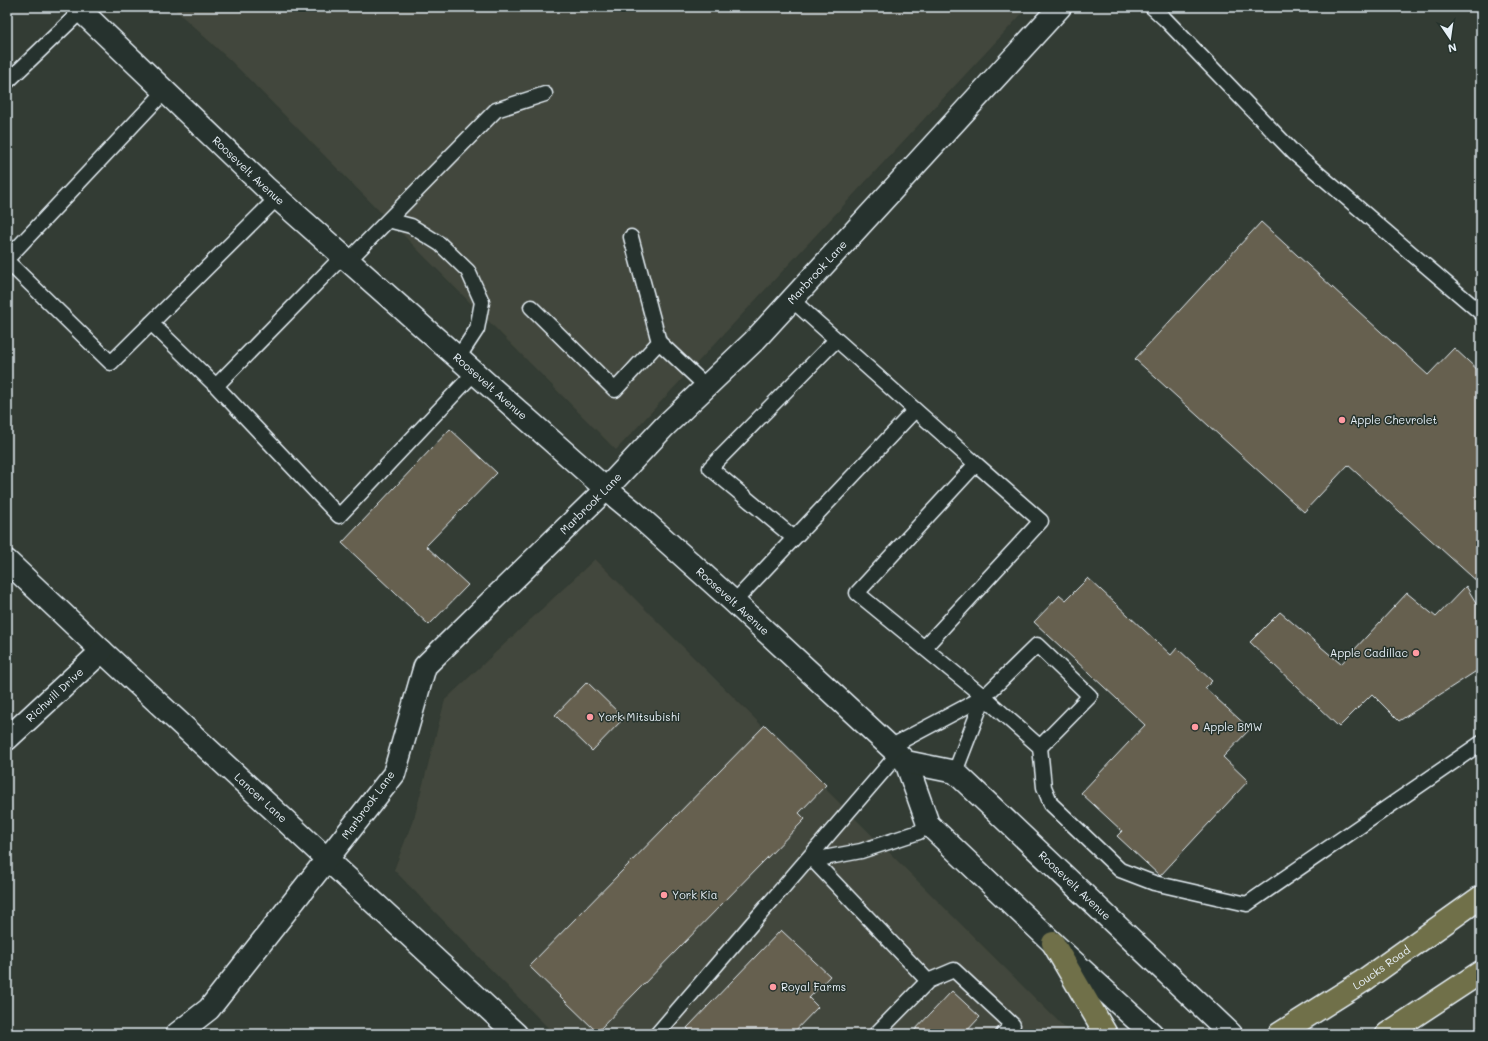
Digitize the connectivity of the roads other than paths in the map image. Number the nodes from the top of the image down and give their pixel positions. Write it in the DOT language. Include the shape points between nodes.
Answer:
graph roads {
  1 [pos="1060,7"];
  2 [pos="1152,7"];
  3 [pos="79,9"];
  4 [pos="7,82"];
  5 [pos="165,91"];
  6 [pos="545,94"];
  7 [pos="277,198"];
  8 [pos="388,220"];
  9 [pos="631,237"];
  10 [pos="345,258"];
  11 [pos="7,260"];
  12 [pos="792,300"];
  13 [pos="531,307"];
  14 [pos="1481,312"];
  15 [pos="151,323"];
  16 [pos="836,340"];
  17 [pos="659,342"];
  18 [pos="458,358"];
  19 [pos="475,372"];
  20 [pos="216,386"];
  21 [pos="706,387"];
  22 [pos="915,410"];
  23 [pos="976,464"];
  24 [pos="606,489"];
  25 [pos="794,538"];
  26 [pos="7,561"];
  27 [pos="734,602"];
  28 [pos="924,648"];
  29 [pos="102,651"];
  30 [pos="984,697"];
  31 [pos="7,739"];
  32 [pos="1481,743"];
  33 [pos="1040,747"];
  34 [pos="898,755"];
  35 [pos="955,772"];
  36 [pos="928,824"];
  37 [pos="812,858"];
  38 [pos="327,860"];
  39 [pos="1481,897"];
  40 [pos="1053,943"];
  41 [pos="1481,972"];
  42 [pos="928,981"];
  43 [pos="1406,1027"];
  44 [pos="177,1034"];
  45 [pos="516,1034"];
  46 [pos="657,1034"];
  47 [pos="876,1034"];
  48 [pos="1003,1034"];
  49 [pos="1106,1034"];
  50 [pos="1152,1034"];
  51 [pos="1231,1034"];
  52 [pos="1279,1034"];
  53 [pos="1387,1034"];
  1 -- 12 [label="street, Marbrook Lane"];
  2 -- 14 [label="lane" via="1294,153"];
  3 -- 4 [label="lane"];
  3 -- 5 [label="street, Roosevelt Avenue"];
  5 -- 7 [label="street, Roosevelt Avenue"];
  5 -- 11 [label="lane"];
  6 -- 8 [label="lane" via="496,110"];
  7 -- 10 [label="street, Roosevelt Avenue"];
  7 -- 15 [label="lane"];
  8 -- 10 [label="lane"];
  8 -- 18 [label="lane" via="411,226 440,244 468,271 482,302 477,329"];
  9 -- 17 [label="lane"];
  10 -- 18 [label="street, Roosevelt Avenue"];
  10 -- 20 [label="lane"];
  11 -- 15 [label="lane" via="111,363"];
  12 -- 16 [label="lane"];
  12 -- 21 [label="street, Marbrook Lane"];
  13 -- 17 [label="lane" via="615,390"];
  15 -- 20 [label="lane"];
  16 -- 22 [label="lane"];
  16 -- 25 [label="lane" via="710,468"];
  17 -- 21 [label="lane"];
  18 -- 19 [label="street, Roosevelt Avenue"];
  19 -- 20 [label="lane" via="338,516"];
  19 -- 24 [label="street, Roosevelt Avenue"];
  21 -- 24 [label="street, Marbrook Lane"];
  22 -- 23 [label="lane"];
  22 -- 25 [label="lane"];
  23 -- 28 [label="lane" via="1041,520"];
  23 -- 28 [label="lane" via="857,593"];
  24 -- 27 [label="street, Roosevelt Avenue"];
  24 -- 38 [label="street, Marbrook Lane" via="426,666 394,774"];
  25 -- 27 [label="lane"];
  26 -- 29 [label="street, Lancer Lane"];
  27 -- 34 [label="street, Roosevelt Avenue"];
  28 -- 30 [label="lane"];
  29 -- 31 [label="street, Richwill Drive"];
  29 -- 38 [label="street, Lancer Lane"];
  30 -- 33 [label="lane"];
  30 -- 33 [label="lane" via="1037,645 1090,696"];
  30 -- 34 [label="lane"];
  30 -- 35 [label="lane"];
  32 -- 33 [label="lane" via="1247,904 1154,883 1120,870 1051,804 1044,787"];
  34 -- 35 [label="street"];
  34 -- 36 [label="street, Roosevelt Avenue"];
  34 -- 37 [label="lane"];
  35 -- 51 [label="street, Roosevelt Avenue"];
  36 -- 37 [label="lane" via="919,832 861,851"];
  36 -- 40 [label="street, Roosevelt Avenue"];
  37 -- 42 [label="lane"];
  37 -- 46 [label="lane"];
  38 -- 44 [label="street, Marbrook Lane" via="208,1009"];
  38 -- 45 [label="street, Lancer Lane"];
  39 -- 52 [label="highway, Loucks Road" via="1363,981"];
  40 -- 49 [label="highway"];
  40 -- 50 [label="street, Roosevelt Avenue"];
  41 -- 43 [label="highway"];
  42 -- 47 [label="lane"];
  42 -- 48 [label="lane" via="954,970 1013,1025"];
  43 -- 53 [label="highway"];
}
